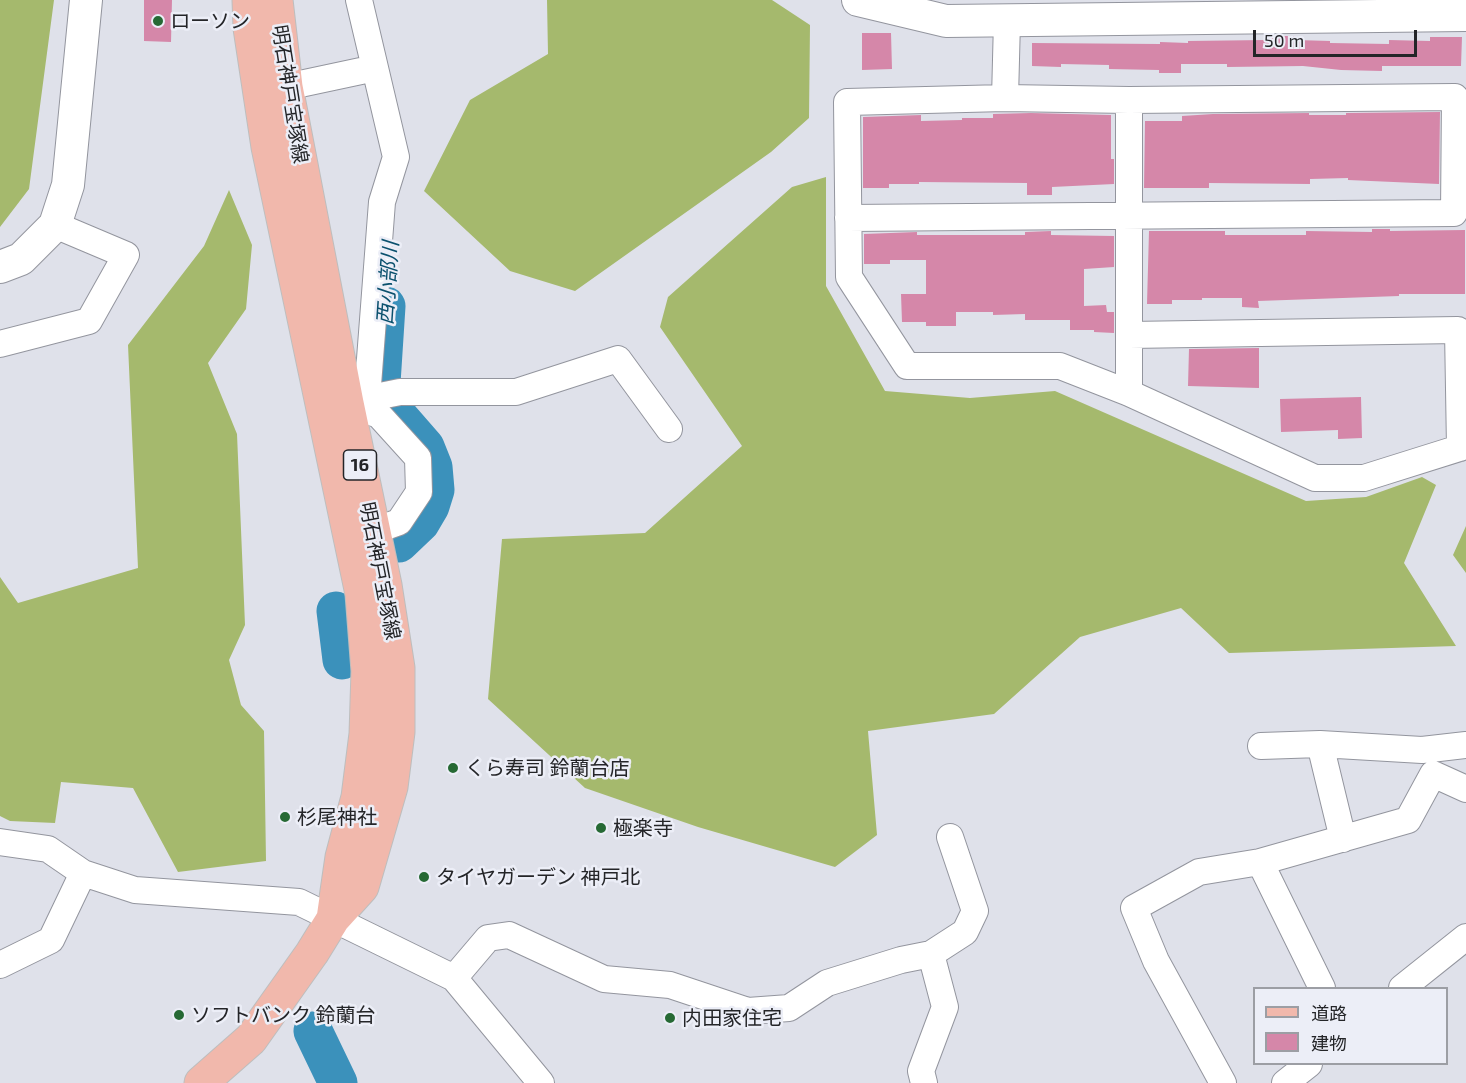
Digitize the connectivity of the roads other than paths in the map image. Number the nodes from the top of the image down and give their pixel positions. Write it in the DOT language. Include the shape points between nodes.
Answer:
graph roads {
  1 [pos="86,0"];
  2 [pos="249,0"];
  3 [pos="276,0"];
  4 [pos="359,0"];
  5 [pos="858,0"];
  6 [pos="1006,11"];
  7 [pos="1466,15"];
  8 [pos="375,68"];
  9 [pos="286,87"];
  10 [pos="1005,98"];
  11 [pos="1129,100"];
  12 [pos="1129,216"];
  13 [pos="848,218"];
  14 [pos="55,225"];
  15 [pos="0,267"];
  16 [pos="1129,334"];
  17 [pos="0,344"];
  18 [pos="1129,393"];
  19 [pos="347,403"];
  20 [pos="669,429"];
  21 [pos="1463,447"];
  22 [pos="374,531"];
  23 [pos="1320,744"];
  24 [pos="1466,745"];
  25 [pos="1261,746"];
  26 [pos="1466,789"];
  27 [pos="950,837"];
  28 [pos="1343,839"];
  29 [pos="0,842"];
  30 [pos="1260,862"];
  31 [pos="83,873"];
  32 [pos="333,919"];
  33 [pos="1466,937"];
  34 [pos="931,954"];
  35 [pos="0,965"];
  36 [pos="454,978"];
  37 [pos="1322,987"];
  38 [pos="1403,987"];
  39 [pos="1308,1065"];
  40 [pos="201,1083"];
  41 [pos="542,1083"];
  42 [pos="924,1083"];
  43 [pos="1223,1083"];
  44 [pos="1285,1083"];
  1 -- 14 [label="street" via="68,185"];
  2 -- 32 [label="main road, 明石神戸宝塚線 / 16" via="268,147 362,594 368,671 366,734 358,798 342,857"];
  3 -- 9 [label="main road, 明石神戸宝塚線 / 16"];
  4 -- 8 [label="street"];
  5 -- 6 [label="street" via="945,21"];
  6 -- 7 [label="street"];
  6 -- 10 [label="street"];
  8 -- 9 [label="street"];
  8 -- 19 [label="street" via="396,158 382,202 368,385"];
  9 -- 19 [label="main road, 明石神戸宝塚線 / 16"];
  10 -- 11 [label="street"];
  10 -- 13 [label="street" via="847,102"];
  11 -- 12 [label="street"];
  11 -- 12 [label="street" via="1455,98 1454,213"];
  12 -- 13 [label="street"];
  12 -- 16 [label="street"];
  13 -- 18 [label="street" via="849,277 907,366 1060,366"];
  14 -- 15 [label="street" via="21,259"];
  14 -- 17 [label="street" via="126,255 89,321"];
  16 -- 18 [label="street"];
  16 -- 21 [label="street" via="1458,330"];
  18 -- 21 [label="street" via="1315,478 1364,478"];
  19 -- 20 [label="street" via="400,392 516,392 618,359"];
  19 -- 22 [label="main road, 明石神戸宝塚線 / 16"];
  19 -- 22 [label="street" via="379,415 418,458 420,492 399,522"];
  22 -- 32 [label="main road, 明石神戸宝塚線 / 16" via="398,668 398,732 391,787 362,887"];
  23 -- 24 [label="street" via="1422,750"];
  23 -- 25 [label="street"];
  23 -- 28 [label="street"];
  26 -- 28 [label="street" via="1433,774 1408,820"];
  27 -- 34 [label="street" via="975,911 965,932"];
  28 -- 30 [label="street"];
  29 -- 31 [label="street" via="48,849"];
  30 -- 37 [label="street"];
  30 -- 43 [label="street" via="1199,872 1134,908 1156,961"];
  31 -- 32 [label="street" via="135,890 299,902"];
  31 -- 35 [label="street" via="51,940"];
  32 -- 36 [label="street"];
  32 -- 40 [label="main road, 明石神戸宝塚線 / 16" via="251,1040"];
  33 -- 38 [label="street"];
  34 -- 36 [label="street" via="827,983 789,1008 748,1011 670,985 604,979 509,935 488,938"];
  34 -- 42 [label="street" via="945,1006 921,1071"];
  36 -- 41 [label="street"];
  39 -- 44 [label="street"];
}
